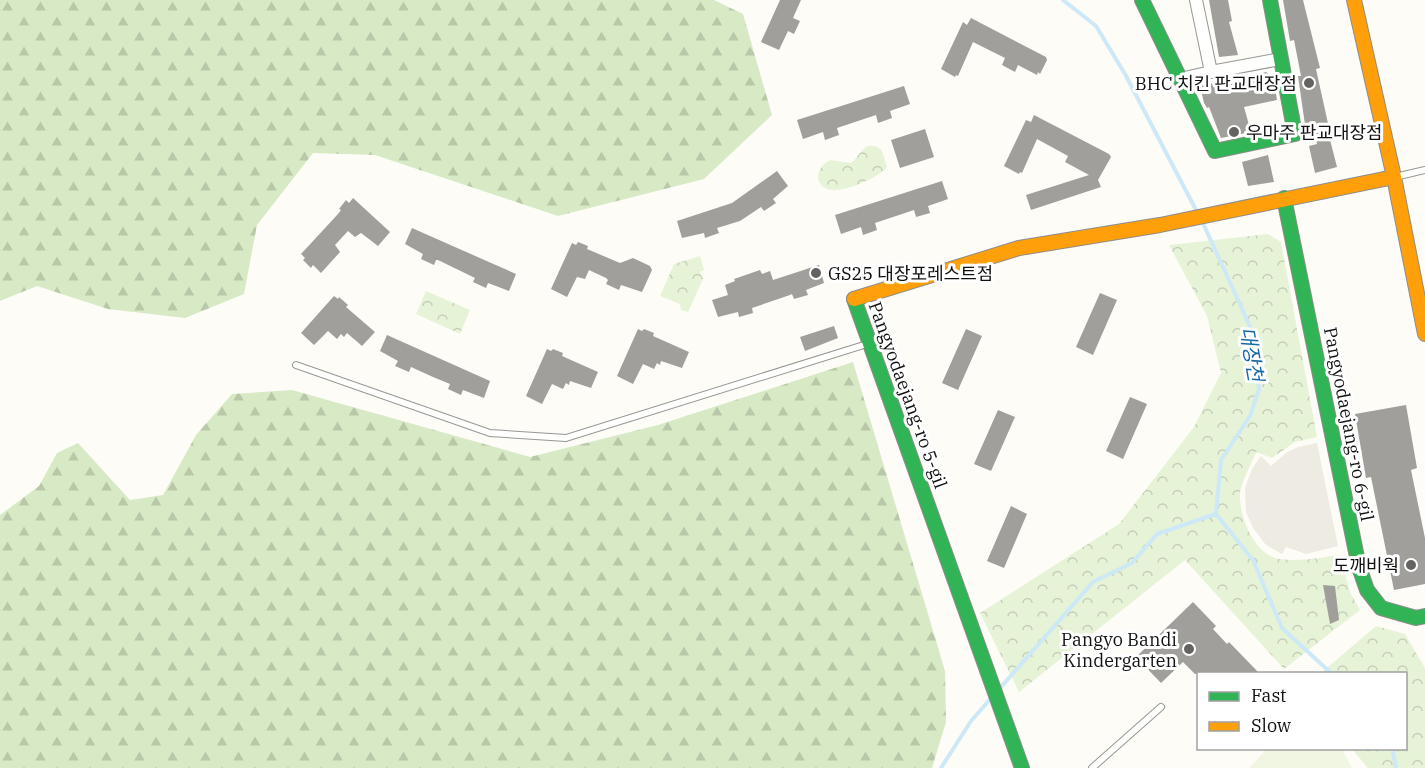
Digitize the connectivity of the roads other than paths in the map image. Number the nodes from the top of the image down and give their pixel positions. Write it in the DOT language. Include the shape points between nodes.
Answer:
graph roads {
  1 [pos="1142,0"];
  2 [pos="1196,0"];
  3 [pos="1270,0"];
  4 [pos="1354,0"];
  5 [pos="1280,59"];
  6 [pos="1211,72"];
  7 [pos="1180,79"];
  8 [pos="1425,170"];
  9 [pos="1394,177"];
  10 [pos="1284,198"];
  11 [pos="1425,334"];
  12 [pos="871,343"];
  13 [pos="296,365"];
  14 [pos="1425,616"];
  15 [pos="1161,707"];
  16 [pos="1022,768"];
  17 [pos="1092,768"];
  1 -- 7 [label="street"];
  2 -- 6 [label="street"];
  3 -- 5 [label="street"];
  4 -- 9 [label="street"];
  5 -- 6 [label="street"];
  5 -- 7 [label="street" via="1295,134 1215,151"];
  6 -- 7 [label="street"];
  8 -- 9 [label="lane"];
  9 -- 10 [label="street"];
  9 -- 11 [label="street"];
  10 -- 12 [label="street, Pangyodaejang-ro 5-gil" via="1160,225 1019,248 853,298"];
  10 -- 14 [label="street, Pangyodaejang-ro 6-gil" via="1359,567 1367,590 1381,608 1416,618"];
  12 -- 13 [label="lane" via="566,438 490,433"];
  12 -- 16 [label="street, Pangyodaejang-ro 5-gil"];
  15 -- 17 [label="lane"];
}
